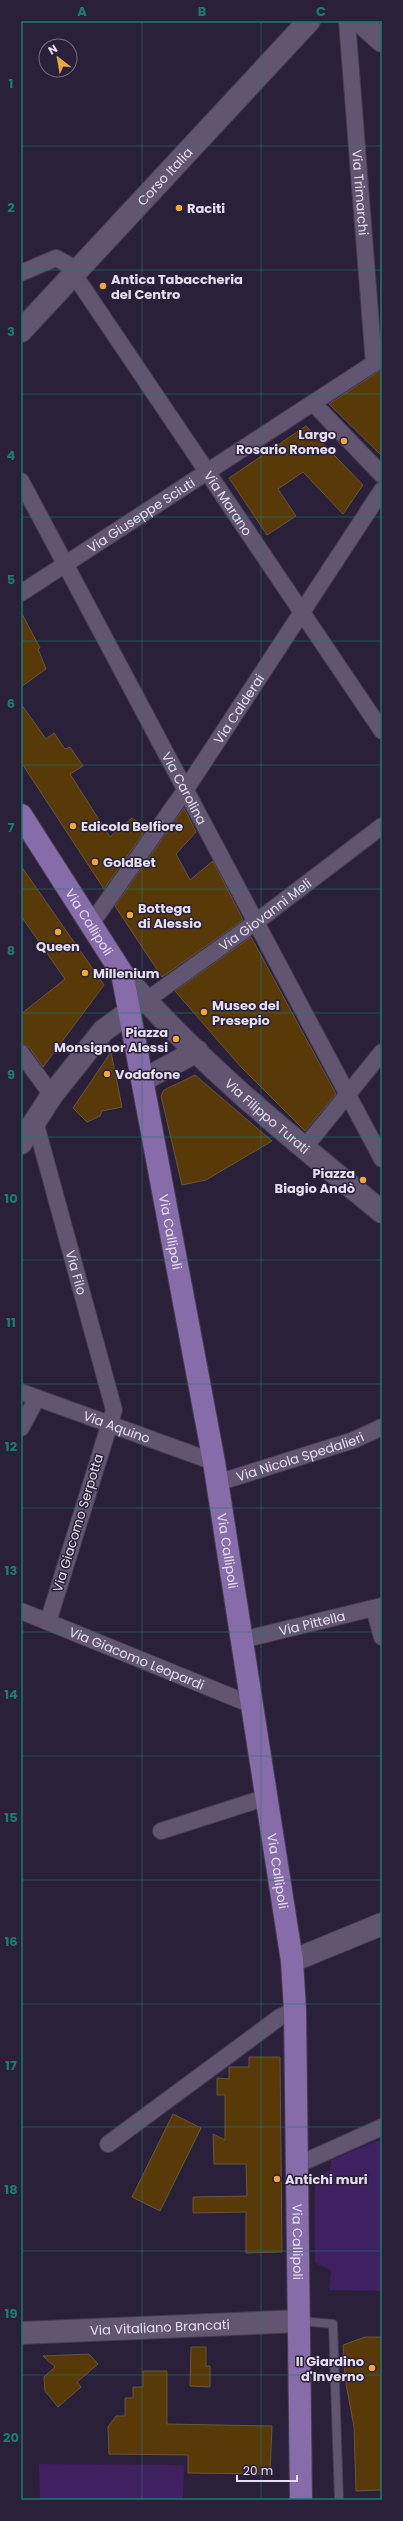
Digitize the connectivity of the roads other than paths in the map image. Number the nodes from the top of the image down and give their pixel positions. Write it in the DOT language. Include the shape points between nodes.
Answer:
graph roads {
  1 [pos="309,21"];
  2 [pos="347,21"];
  3 [pos="360,21"];
  4 [pos="382,41"];
  5 [pos="21,273"];
  6 [pos="73,276"];
  7 [pos="21,332"];
  8 [pos="378,361"];
  9 [pos="313,403"];
  10 [pos="208,473"];
  11 [pos="382,475"];
  12 [pos="21,481"];
  13 [pos="382,490"];
  14 [pos="65,565"];
  15 [pos="21,593"];
  16 [pos="301,613"];
  17 [pos="382,731"];
  18 [pos="186,789"];
  19 [pos="21,815"];
  20 [pos="382,826"];
  21 [pos="256,922"];
  22 [pos="91,924"];
  23 [pos="137,1007"];
  24 [pos="382,1052"];
  25 [pos="21,1053"];
  26 [pos="204,1057"];
  27 [pos="143,1080"];
  28 [pos="52,1095"];
  29 [pos="349,1095"];
  30 [pos="35,1121"];
  31 [pos="21,1143"];
  32 [pos="304,1148"];
  33 [pos="382,1159"];
  34 [pos="382,1212"];
  35 [pos="21,1392"];
  36 [pos="37,1398"];
  37 [pos="108,1424"];
  38 [pos="382,1427"];
  39 [pos="21,1428"];
  40 [pos="214,1462"];
  41 [pos="217,1484"];
  42 [pos="378,1607"];
  43 [pos="21,1611"];
  44 [pos="48,1622"];
  45 [pos="382,1637"];
  46 [pos="242,1640"];
  47 [pos="252,1705"];
  48 [pos="267,1797"];
  49 [pos="161,1831"];
  50 [pos="382,1924"];
  51 [pos="292,1961"];
  52 [pos="295,2010"];
  53 [pos="382,2127"];
  54 [pos="108,2144"];
  55 [pos="297,2165"];
  56 [pos="300,2321"];
  57 [pos="21,2332"];
  58 [pos="301,2500"];
  59 [pos="339,2500"];
  1 -- 6 [label="street, Corso Italia"];
  2 -- 8 [label="street, Via Trimarchi"];
  3 -- 4 [label="street"];
  5 -- 6 [label="street, Via Marano" via="56,258 67,264"];
  6 -- 7 [label="street, Corso Italia"];
  6 -- 10 [label="street, Via Marano"];
  8 -- 9 [label="street, Via Giuseppe Sciuti"];
  9 -- 10 [label="street, Via Giuseppe Sciuti"];
  9 -- 11 [label="street"];
  10 -- 14 [label="street, Via Giuseppe Sciuti"];
  10 -- 16 [label="street, Via Marano"];
  12 -- 14 [label="street, Via Carolina"];
  13 -- 16 [label="street, Via Calderai"];
  14 -- 15 [label="street, Via Giuseppe Sciuti"];
  14 -- 18 [label="street, Via Carolina"];
  16 -- 17 [label="street, Via Marano"];
  16 -- 18 [label="street, Via Calderai"];
  18 -- 21 [label="street, Via Carolina"];
  18 -- 22 [label="street, Via Calderai"];
  19 -- 22 [label="main road, Via Callipoli"];
  20 -- 21 [label="street, Via Giovanni Meli"];
  21 -- 23 [label="street, Via Giovanni Meli"];
  21 -- 29 [label="street, Via Carolina"];
  22 -- 23 [label="main road, Via Callipoli" via="122,973"];
  23 -- 26 [label="street, Via Filippo Turati"];
  23 -- 27 [label="main road, Via Callipoli"];
  23 -- 28 [label="street" via="103,1031"];
  24 -- 29 [label="street"];
  25 -- 28 [label="street"];
  26 -- 27 [label="street"];
  26 -- 32 [label="street, Via Filippo Turati"];
  27 -- 40 [label="main road, Via Callipoli"];
  28 -- 30 [label="street"];
  29 -- 32 [label="street"];
  29 -- 33 [label="street, Via Carolina"];
  30 -- 31 [label="street"];
  30 -- 37 [label="street, Via Filo" via="114,1410"];
  32 -- 34 [label="street, Via Filippo Turati"];
  35 -- 36 [label="street, Via Aquino"];
  36 -- 37 [label="street, Via Aquino"];
  36 -- 39 [label="street"];
  37 -- 40 [label="street, Via Aquino"];
  37 -- 44 [label="street, Via Giacomo Serpotta"];
  38 -- 41 [label="street, Via Nicola Spedalieri" via="354,1440"];
  40 -- 41 [label="main road, Via Callipoli"];
  41 -- 46 [label="main road, Via Callipoli"];
  42 -- 45 [label="street"];
  42 -- 46 [label="street, Via Pittella"];
  43 -- 44 [label="street, Via Giacomo Leopardi"];
  44 -- 47 [label="street, Via Giacomo Leopardi"];
  46 -- 47 [label="main road, Via Callipoli"];
  47 -- 48 [label="main road, Via Callipoli"];
  48 -- 49 [label="street"];
  48 -- 51 [label="main road, Via Callipoli"];
  50 -- 51 [label="street"];
  51 -- 52 [label="main road, Via Callipoli"];
  52 -- 54 [label="street" via="280,2017"];
  52 -- 55 [label="main road, Via Callipoli"];
  53 -- 55 [label="street"];
  55 -- 56 [label="main road, Via Callipoli"];
  56 -- 57 [label="street, Via Vitaliano Brancati"];
  56 -- 58 [label="main road, Via Callipoli"];
  56 -- 59 [label="lane" via="333,2324"];
}
